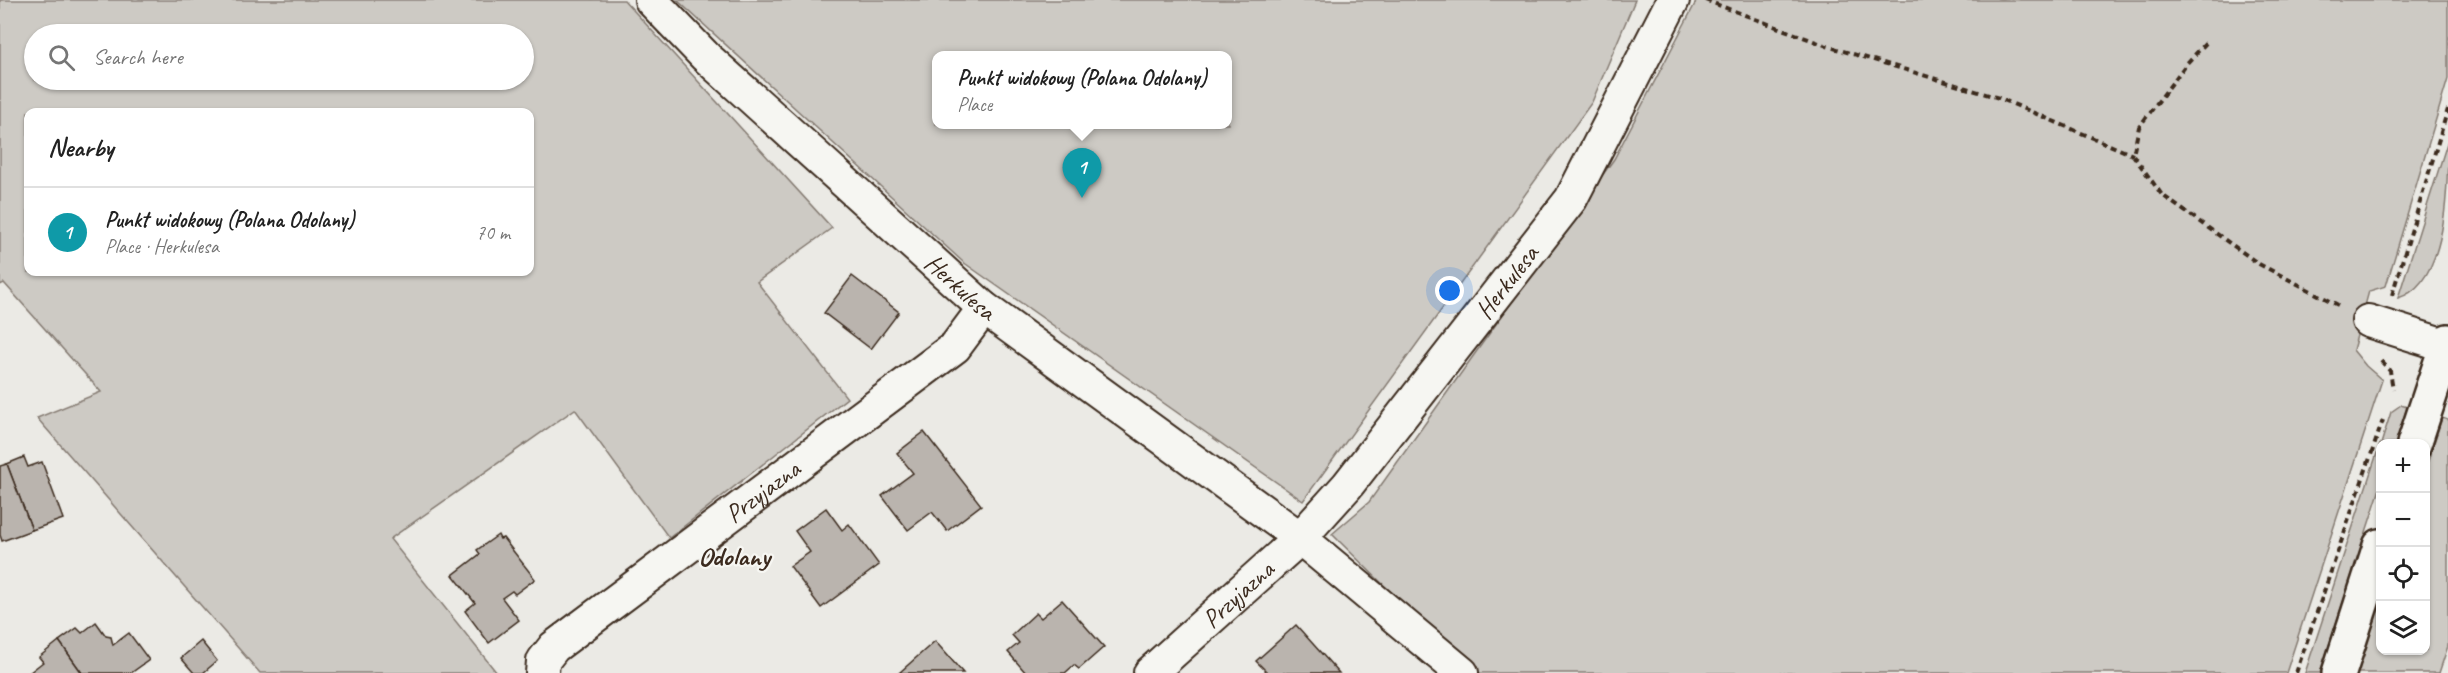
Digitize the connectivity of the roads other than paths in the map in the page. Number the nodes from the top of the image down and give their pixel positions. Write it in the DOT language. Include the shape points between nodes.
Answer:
graph roads {
  1 [pos="651,0"];
  2 [pos="1673,0"];
  3 [pos="984,308"];
  4 [pos="2376,308"];
  5 [pos="2447,344"];
  6 [pos="2416,439"];
  7 [pos="1300,538"];
  8 [pos="2380,547"];
  9 [pos="542,673"];
  10 [pos="1150,673"];
  11 [pos="1462,673"];
  12 [pos="2339,673"];
  1 -- 3 [label="street, Herkulesa" via="705,56"];
  2 -- 7 [label="street, Herkulesa" via="1571,199 1347,486"];
  3 -- 7 [label="street, Herkulesa"];
  3 -- 9 [label="street, Przyjazna" via="955,347 554,647 543,661"];
  4 -- 5 [label="street"];
  5 -- 6 [label="street"];
  7 -- 10 [label="street, Przyjazna"];
  7 -- 11 [label="street, Herkulesa"];
  8 -- 12 [label="street"];
}
